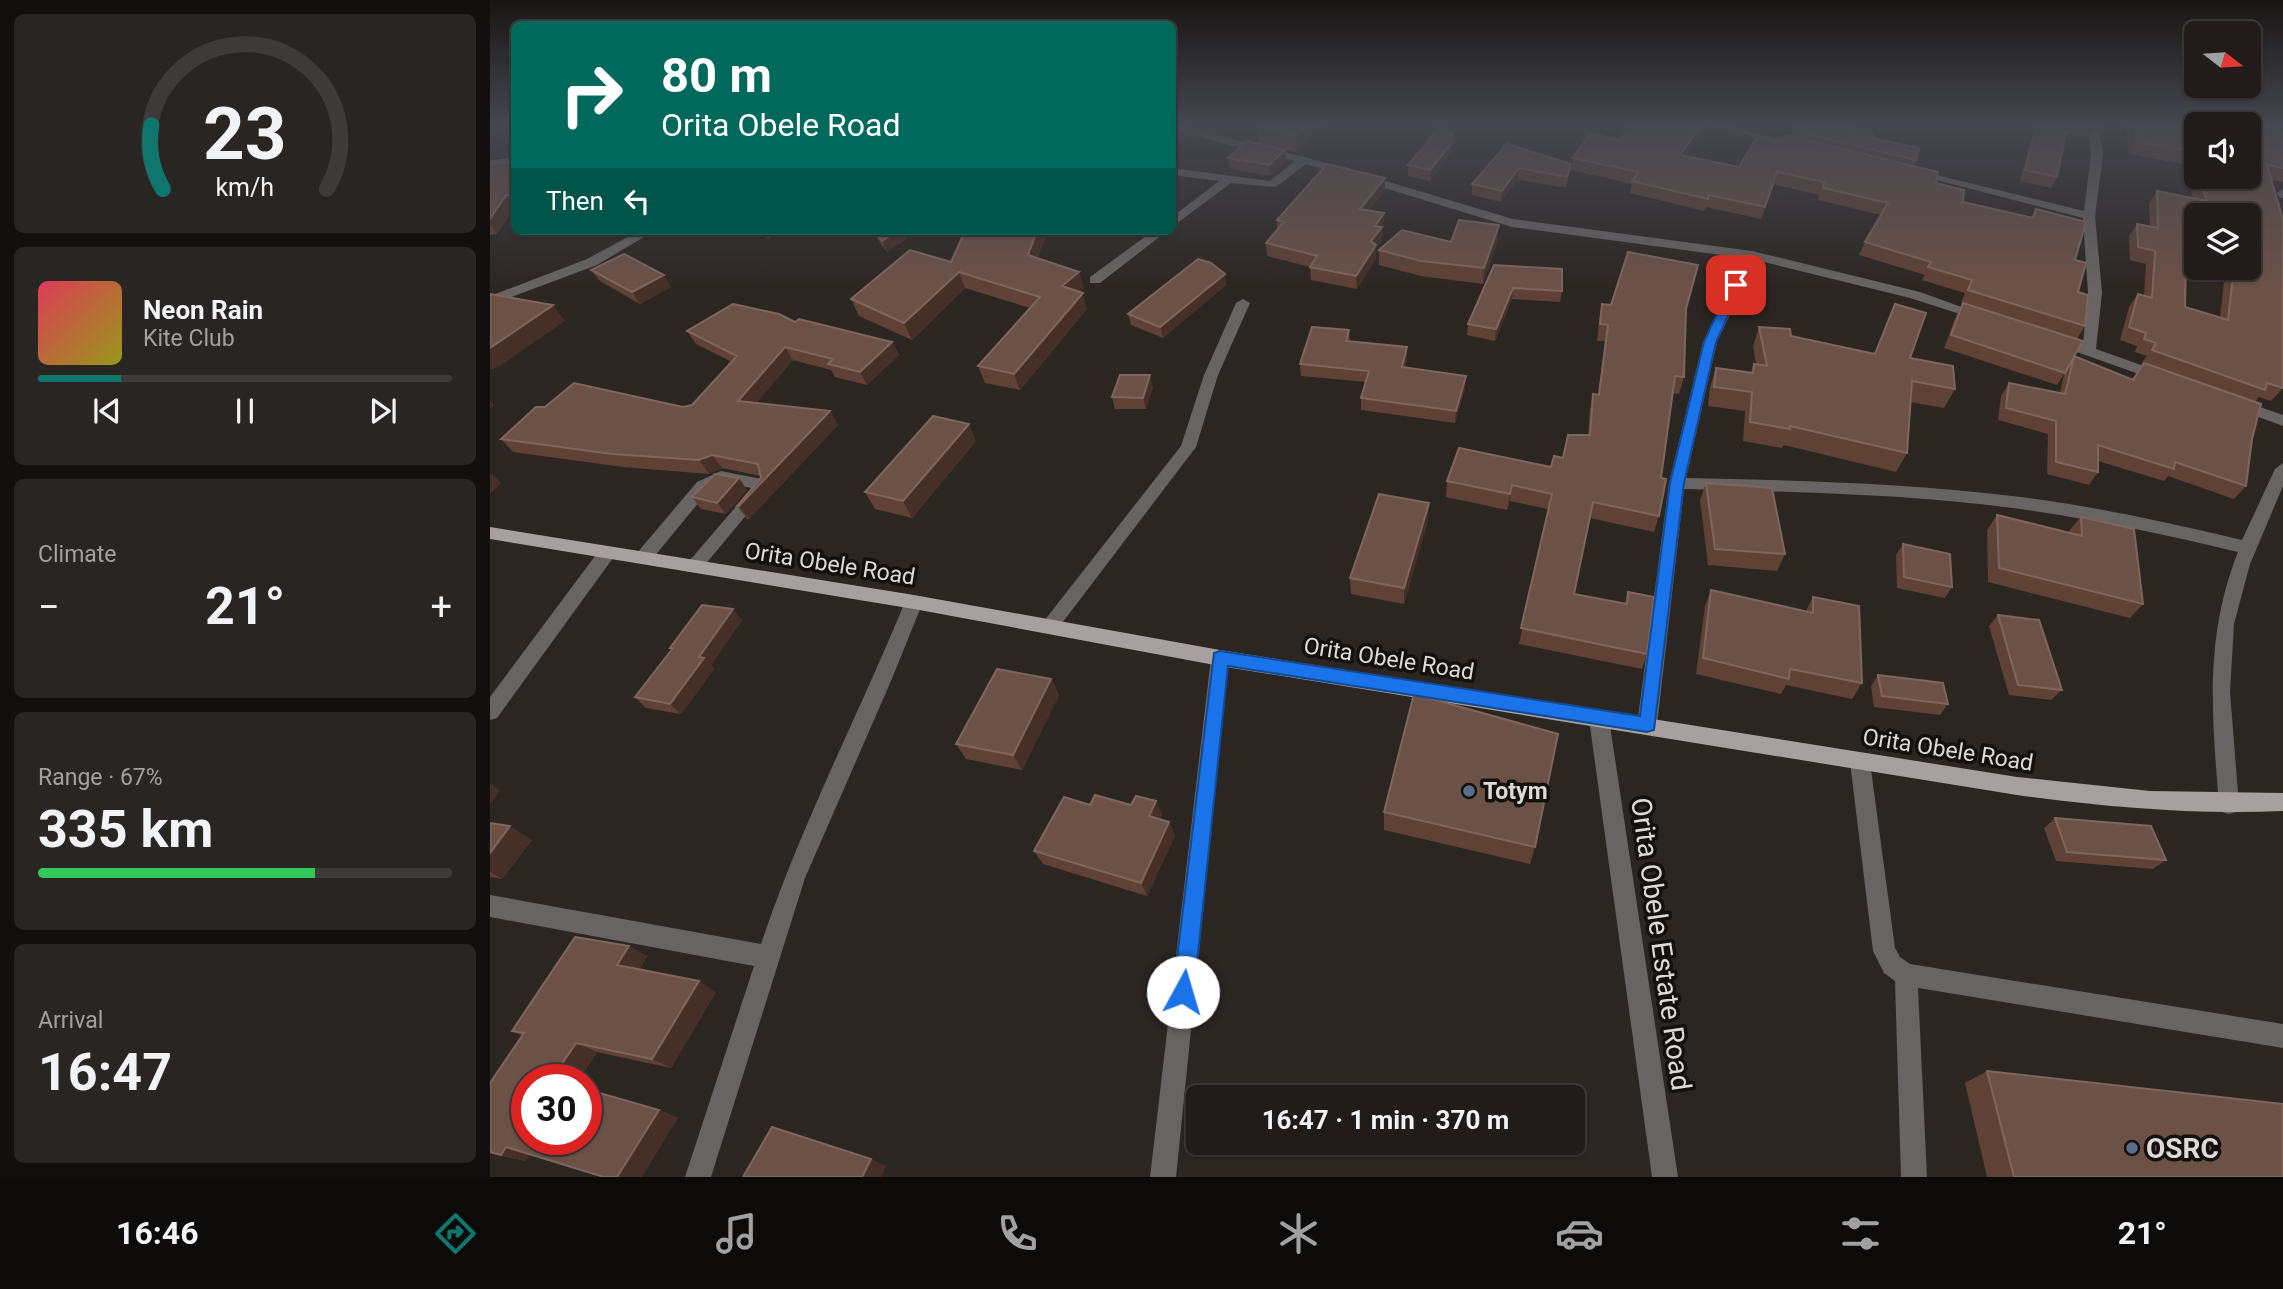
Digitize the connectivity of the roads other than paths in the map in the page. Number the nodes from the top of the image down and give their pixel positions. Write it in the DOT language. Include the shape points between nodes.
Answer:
graph roads {
  1 [pos="1229,179"];
  2 [pos="1280,179"];
  3 [pos="1366,179"];
  4 [pos="1938,179"];
  5 [pos="2094,179"];
  6 [pos="2089,216"];
  7 [pos="1176,220"];
  8 [pos="641,235"];
  9 [pos="1156,235"];
  10 [pos="1752,255"];
  11 [pos="1095,280"];
  12 [pos="490,301"];
  13 [pos="1243,303"];
  14 [pos="2000,322"];
  15 [pos="2050,338"];
  16 [pos="2090,351"];
  17 [pos="2176,383"];
  18 [pos="2224,400"];
  19 [pos="2283,421"];
  20 [pos="2283,469"];
  21 [pos="1677,483"];
  22 [pos="490,533"];
  23 [pos="2248,548"];
  24 [pos="607,553"];
  25 [pos="643,558"];
  26 [pos="693,567"];
  27 [pos="914,602"];
  28 [pos="1051,626"];
  29 [pos="1220,658"];
  30 [pos="490,712"];
  31 [pos="1599,719"];
  32 [pos="1647,725"];
  33 [pos="1860,762"];
  34 [pos="2283,802"];
  35 [pos="2228,805"];
  36 [pos="490,906"];
  37 [pos="768,957"];
  38 [pos="1906,975"];
  39 [pos="2283,1036"];
  40 [pos="698,1177"];
  41 [pos="1163,1177"];
  42 [pos="1665,1177"];
  43 [pos="1914,1177"];
  1 -- 2 [label="street" via="1272,185"];
  1 -- 7 [label="street"];
  3 -- 10 [label="street" via="1512,223"];
  4 -- 6 [label="street"];
  5 -- 6 [label="street"];
  6 -- 16 [label="street" via="2095,293"];
  8 -- 12 [label="street" via="592,262"];
  9 -- 11 [label="street"];
  10 -- 14 [label="street" via="1915,295"];
  10 -- 21 [label="street" via="1710,342"];
  13 -- 28 [label="street" via="1188,447"];
  15 -- 16 [label="street"];
  16 -- 17 [label="street"];
  18 -- 19 [label="street"];
  20 -- 23 [label="street"];
  21 -- 23 [label="street" via="1833,488 2014,502 2166,528"];
  21 -- 32 [label="street"];
  22 -- 24 [label="main road, Orita Obele Road"];
  23 -- 35 [label="street" via="2224,626 2220,685"];
  24 -- 25 [label="main road, Orita Obele Road"];
  24 -- 30 [label="street"];
  25 -- 26 [label="main road, Orita Obele Road"];
  25 -- 26 [label="street" via="703,486 721,477 760,484"];
  26 -- 27 [label="main road, Orita Obele Road"];
  27 -- 28 [label="main road, Orita Obele Road"];
  27 -- 37 [label="street" via="804,854"];
  28 -- 29 [label="main road, Orita Obele Road"];
  29 -- 31 [label="main road, Orita Obele Road"];
  29 -- 41 [label="street"];
  31 -- 32 [label="main road, Orita Obele Road"];
  31 -- 42 [label="street, Orita Obele Estate Road"];
  32 -- 33 [label="main road, Orita Obele Road"];
  33 -- 35 [label="main road, Orita Obele Road" via="2122,800"];
  33 -- 38 [label="street" via="1884,951 1892,965"];
  34 -- 35 [label="main road, Orita Obele Road"];
  36 -- 37 [label="street"];
  37 -- 40 [label="street"];
  38 -- 39 [label="street"];
  38 -- 43 [label="street"];
}
